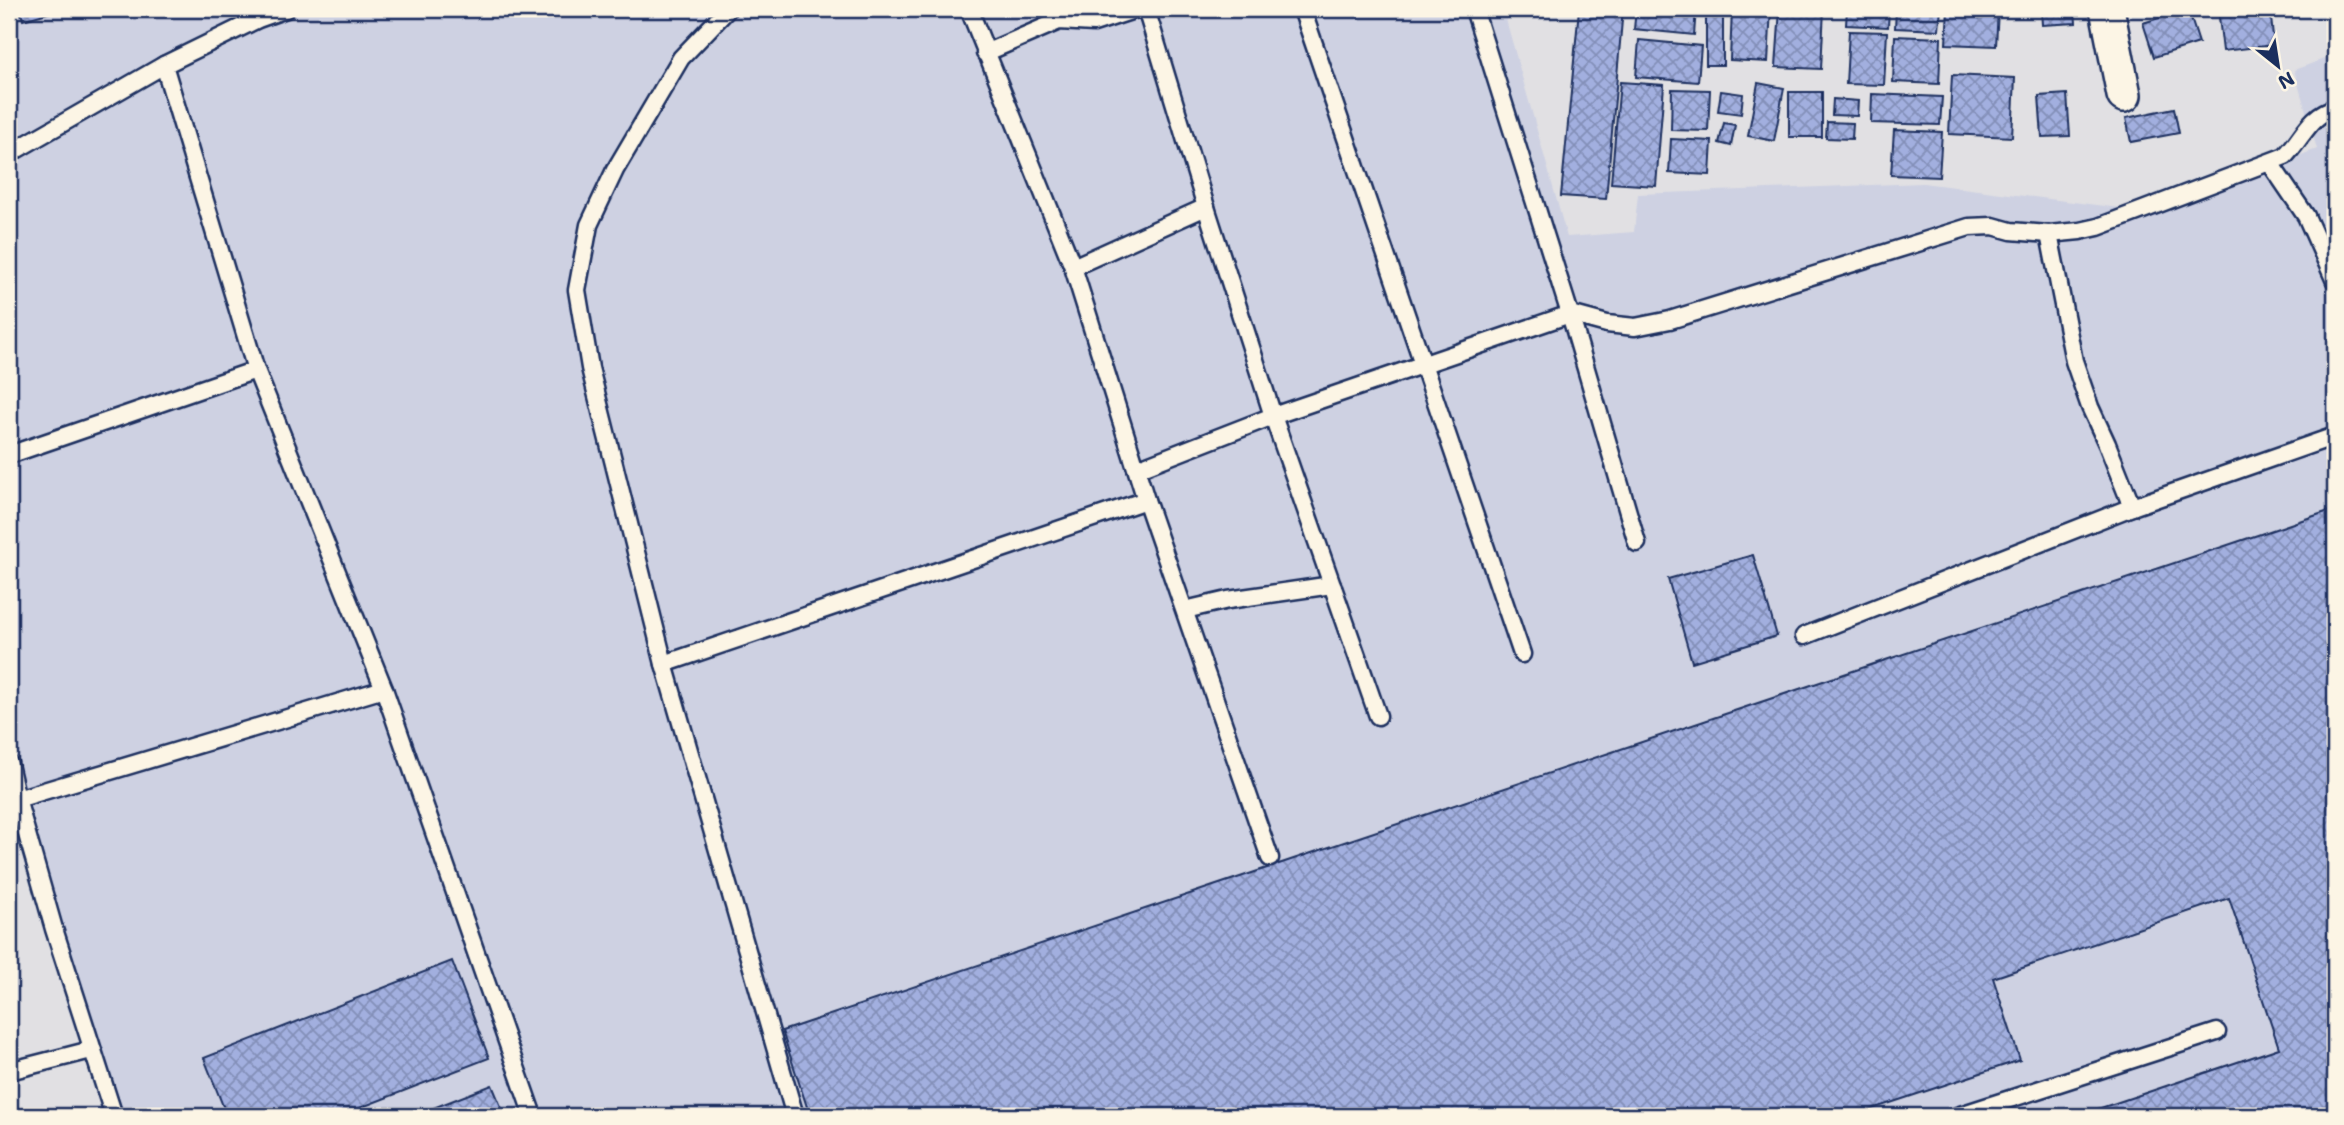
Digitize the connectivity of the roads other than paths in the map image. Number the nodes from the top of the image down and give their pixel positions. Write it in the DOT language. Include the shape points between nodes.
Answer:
graph roads {
  1 [pos="286,9"];
  2 [pos="727,9"];
  3 [pos="969,9"];
  4 [pos="1137,9"];
  5 [pos="1146,9"];
  6 [pos="1302,9"];
  7 [pos="1474,9"];
  8 [pos="2107,9"];
  9 [pos="985,53"];
  10 [pos="164,65"];
  11 [pos="2124,95"];
  12 [pos="2335,108"];
  13 [pos="9,154"];
  14 [pos="2270,163"];
  15 [pos="1206,206"];
  16 [pos="2049,234"];
  17 [pos="1073,267"];
  18 [pos="2335,281"];
  19 [pos="1570,314"];
  20 [pos="1422,365"];
  21 [pos="256,370"];
  22 [pos="1273,416"];
  23 [pos="2335,436"];
  24 [pos="9,455"];
  25 [pos="1137,469"];
  26 [pos="1146,500"];
  27 [pos="2132,507"];
  28 [pos="1637,543"];
  29 [pos="1332,585"];
  30 [pos="1185,610"];
  31 [pos="1804,636"];
  32 [pos="1522,654"];
  33 [pos="664,664"];
  34 [pos="384,689"];
  35 [pos="1378,716"];
  36 [pos="9,764"];
  37 [pos="17,799"];
  38 [pos="1270,858"];
  39 [pos="2217,1032"];
  40 [pos="91,1049"];
  41 [pos="9,1071"];
  42 [pos="114,1116"];
  43 [pos="533,1116"];
  44 [pos="795,1116"];
  45 [pos="1957,1116"];
  1 -- 10 [label="lane"];
  2 -- 33 [label="lane" via="681,58 615,170 589,225 577,290 590,368"];
  3 -- 9 [label="lane"];
  4 -- 9 [label="lane" via="1094,23 1059,21"];
  5 -- 15 [label="lane"];
  6 -- 20 [label="lane"];
  7 -- 19 [label="lane"];
  8 -- 11 [label="street"];
  9 -- 17 [label="lane"];
  10 -- 13 [label="lane"];
  10 -- 21 [label="lane"];
  12 -- 14 [label="lane" via="2314,118 2285,156"];
  14 -- 16 [label="lane" via="2098,227"];
  14 -- 18 [label="lane" via="2306,216"];
  15 -- 17 [label="lane"];
  15 -- 22 [label="lane"];
  16 -- 19 [label="lane" via="1969,227 1635,327"];
  16 -- 27 [label="lane" via="2074,361"];
  17 -- 25 [label="lane"];
  19 -- 20 [label="lane"];
  19 -- 28 [label="lane"];
  20 -- 22 [label="lane"];
  20 -- 32 [label="lane"];
  21 -- 24 [label="lane"];
  21 -- 34 [label="lane"];
  22 -- 25 [label="lane"];
  22 -- 29 [label="lane"];
  23 -- 27 [label="lane"];
  25 -- 26 [label="lane"];
  26 -- 30 [label="lane"];
  26 -- 33 [label="lane"];
  27 -- 31 [label="lane"];
  29 -- 30 [label="lane"];
  29 -- 35 [label="lane"];
  30 -- 38 [label="lane"];
  33 -- 44 [label="lane"];
  34 -- 37 [label="lane"];
  34 -- 43 [label="lane"];
  36 -- 37 [label="lane"];
  37 -- 40 [label="lane"];
  39 -- 45 [label="lane"];
  40 -- 41 [label="lane"];
  40 -- 42 [label="lane"];
}
